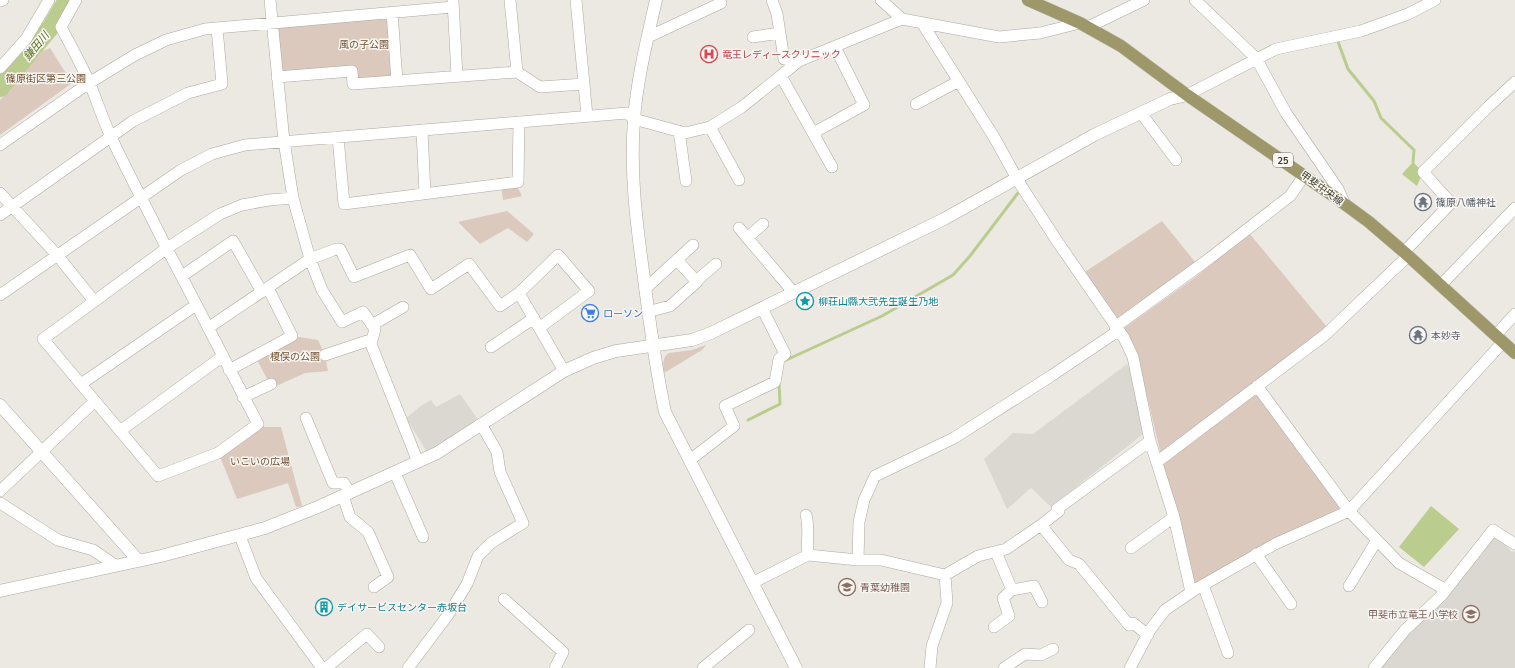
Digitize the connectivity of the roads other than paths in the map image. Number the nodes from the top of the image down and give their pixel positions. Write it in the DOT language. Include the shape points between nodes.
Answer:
graph roads {
  1 [pos="3,0"];
  2 [pos="49,0"];
  3 [pos="76,0"];
  4 [pos="270,0"];
  5 [pos="510,0"];
  6 [pos="576,0"];
  7 [pos="656,0"];
  8 [pos="772,0"];
  9 [pos="881,0"];
  10 [pos="1028,0"];
  11 [pos="1144,0"];
  12 [pos="1195,0"];
  13 [pos="1435,0"];
  14 [pos="0,1"];
  15 [pos="453,3"];
  16 [pos="721,3"];
  17 [pos="392,12"];
  18 [pos="902,19"];
  19 [pos="272,22"];
  20 [pos="922,23"];
  21 [pos="1084,25"];
  22 [pos="217,28"];
  23 [pos="780,33"];
  24 [pos="648,37"];
  25 [pos="753,37"];
  26 [pos="835,47"];
  27 [pos="1256,58"];
  28 [pos="799,61"];
  29 [pos="0,68"];
  30 [pos="517,72"];
  31 [pos="457,76"];
  32 [pos="781,76"];
  33 [pos="277,77"];
  34 [pos="397,81"];
  35 [pos="959,82"];
  36 [pos="1515,82"];
  37 [pos="90,83"];
  38 [pos="584,84"];
  39 [pos="1187,95"];
  40 [pos="916,104"];
  41 [pos="1142,113"];
  42 [pos="587,116"];
  43 [pos="634,119"];
  44 [pos="519,122"];
  45 [pos="710,127"];
  46 [pos="422,130"];
  47 [pos="679,131"];
  48 [pos="813,133"];
  49 [pos="111,137"];
  50 [pos="338,137"];
  51 [pos="284,141"];
  52 [pos="0,145"];
  53 [pos="1176,160"];
  54 [pos="832,167"];
  55 [pos="1304,176"];
  56 [pos="1018,178"];
  57 [pos="739,180"];
  58 [pos="686,181"];
  59 [pos="0,193"];
  60 [pos="425,194"];
  61 [pos="141,197"];
  62 [pos="293,198"];
  63 [pos="1345,205"];
  64 [pos="13,207"];
  65 [pos="1515,208"];
  66 [pos="0,215"];
  67 [pos="763,224"];
  68 [pos="740,228"];
  69 [pos="748,238"];
  70 [pos="693,245"];
  71 [pos="167,248"];
  72 [pos="1406,254"];
  73 [pos="57,255"];
  74 [pos="310,259"];
  75 [pos="677,260"];
  76 [pos="716,264"];
  77 [pos="182,276"];
  78 [pos="696,281"];
  79 [pos="1440,286"];
  80 [pos="645,289"];
  81 [pos="265,290"];
  82 [pos="519,293"];
  83 [pos="794,293"];
  84 [pos="0,295"];
  85 [pos="94,301"];
  86 [pos="196,305"];
  87 [pos="403,307"];
  88 [pos="762,308"];
  89 [pos="647,312"];
  90 [pos="1515,314"];
  91 [pos="534,318"];
  92 [pos="372,325"];
  93 [pos="208,328"];
  94 [pos="539,328"];
  95 [pos="1117,329"];
  96 [pos="1499,338"];
  97 [pos="371,344"];
  98 [pos="653,346"];
  99 [pos="491,347"];
  100 [pos="1515,353"];
  101 [pos="223,356"];
  102 [pos="325,356"];
  103 [pos="230,370"];
  104 [pos="564,371"];
  105 [pos="81,384"];
  106 [pos="270,384"];
  107 [pos="1256,386"];
  108 [pos="244,397"];
  109 [pos="95,401"];
  110 [pos="0,406"];
  111 [pos="306,418"];
  112 [pos="481,424"];
  113 [pos="120,431"];
  114 [pos="1150,441"];
  115 [pos="42,453"];
  116 [pos="690,460"];
  117 [pos="418,462"];
  118 [pos="1157,462"];
  119 [pos="395,473"];
  120 [pos="0,492"];
  121 [pos="346,494"];
  122 [pos="0,503"];
  123 [pos="1349,511"];
  124 [pos="806,515"];
  125 [pos="1174,517"];
  126 [pos="1041,525"];
  127 [pos="240,536"];
  128 [pos="423,537"];
  129 [pos="1377,540"];
  130 [pos="1515,544"];
  131 [pos="1131,548"];
  132 [pos="996,552"];
  133 [pos="1256,554"];
  134 [pos="808,555"];
  135 [pos="138,560"];
  136 [pos="858,560"];
  137 [pos="115,565"];
  138 [pos="945,575"];
  139 [pos="752,583"];
  140 [pos="1203,585"];
  141 [pos="1349,586"];
  142 [pos="374,587"];
  143 [pos="1012,590"];
  144 [pos="1446,590"];
  145 [pos="0,591"];
  146 [pos="1191,592"];
  147 [pos="504,599"];
  148 [pos="1042,602"];
  149 [pos="1291,604"];
  150 [pos="994,628"];
  151 [pos="749,630"];
  152 [pos="1148,635"];
  153 [pos="379,647"];
  154 [pos="1053,649"];
  155 [pos="1228,653"];
  156 [pos="708,666"];
  157 [pos="322,668"];
  158 [pos="326,668"];
  159 [pos="408,668"];
  160 [pos="555,668"];
  161 [pos="796,668"];
  162 [pos="930,668"];
  163 [pos="1004,668"];
  164 [pos="1130,668"];
  165 [pos="1374,668"];
  1 -- 14 [label="street"];
  2 -- 29 [label="street" via="26,40"];
  3 -- 37 [label="street" via="61,27"];
  4 -- 19 [label="street"];
  5 -- 30 [label="street"];
  6 -- 38 [label="street"];
  7 -- 24 [label="street"];
  8 -- 23 [label="street"];
  9 -- 18 [label="street"];
  10 -- 21 [label="main road, 甲斐中央線 / 25"];
  11 -- 21 [label="street"];
  12 -- 27 [label="street"];
  13 -- 27 [label="street" via="1408,14 1361,32 1276,49"];
  15 -- 17 [label="street"];
  15 -- 31 [label="street"];
  16 -- 24 [label="street"];
  17 -- 19 [label="street"];
  17 -- 34 [label="street"];
  18 -- 20 [label="street"];
  18 -- 26 [label="street"];
  19 -- 22 [label="street"];
  19 -- 33 [label="street"];
  20 -- 21 [label="street" via="999,37"];
  20 -- 35 [label="street"];
  21 -- 39 [label="main road, 甲斐中央線 / 25" via="1121,46"];
  22 -- 37 [label="street" via="166,40 135,55"];
  22 -- 49 [label="street" via="222,84 188,93 159,106"];
  23 -- 25 [label="street"];
  23 -- 28 [label="street" via="784,59"];
  24 -- 43 [label="street" via="640,70"];
  26 -- 28 [label="street"];
  26 -- 48 [label="street" via="864,105"];
  27 -- 39 [label="street"];
  27 -- 63 [label="street" via="1286,114 1338,189"];
  28 -- 32 [label="street"];
  30 -- 31 [label="street"];
  30 -- 38 [label="street" via="540,87"];
  31 -- 34 [label="street"];
  32 -- 45 [label="street" via="742,107"];
  32 -- 48 [label="street"];
  33 -- 34 [label="street" via="352,71 353,84"];
  33 -- 51 [label="street"];
  35 -- 40 [label="street"];
  35 -- 56 [label="street"];
  36 -- 72 [label="street" via="1423,172 1451,203"];
  37 -- 49 [label="street"];
  37 -- 52 [label="street"];
  38 -- 42 [label="street"];
  39 -- 41 [label="street" via="1170,99"];
  39 -- 55 [label="main road, 甲斐中央線 / 25"];
  41 -- 53 [label="street"];
  41 -- 56 [label="street" via="1094,135"];
  42 -- 43 [label="street" via="627,113"];
  42 -- 44 [label="street"];
  43 -- 47 [label="street"];
  43 -- 80 [label="street" via="632,185"];
  44 -- 46 [label="street"];
  44 -- 60 [label="street" via="518,182"];
  45 -- 47 [label="street" via="685,133"];
  45 -- 57 [label="street"];
  46 -- 50 [label="street"];
  46 -- 60 [label="street"];
  47 -- 58 [label="street"];
  48 -- 54 [label="street"];
  49 -- 61 [label="street"];
  49 -- 64 [label="street"];
  50 -- 51 [label="street"];
  50 -- 60 [label="street" via="344,204"];
  51 -- 61 [label="street" via="245,145 212,154 181,170"];
  51 -- 62 [label="street"];
  55 -- 63 [label="main road, 甲斐中央線 / 25"];
  55 -- 95 [label="street" via="1290,196"];
  56 -- 83 [label="street" via="944,219"];
  56 -- 95 [label="street" via="1048,228"];
  59 -- 64 [label="street"];
  61 -- 71 [label="street"];
  61 -- 73 [label="street"];
  62 -- 71 [label="street" via="242,205 220,214"];
  62 -- 74 [label="street"];
  63 -- 72 [label="main road, 甲斐中央線 / 25"];
  64 -- 66 [label="street"];
  64 -- 73 [label="street"];
  65 -- 79 [label="street"];
  67 -- 69 [label="street"];
  68 -- 69 [label="street"];
  69 -- 83 [label="street"];
  70 -- 75 [label="street"];
  71 -- 77 [label="street"];
  71 -- 85 [label="street"];
  72 -- 79 [label="main road, 甲斐中央線 / 25"];
  72 -- 107 [label="street" via="1325,335"];
  73 -- 84 [label="street"];
  73 -- 85 [label="street"];
  74 -- 81 [label="street"];
  74 -- 82 [label="street" via="340,249 354,277 410,255 432,289 469,264 500,306"];
  74 -- 92 [label="street" via="322,290 342,322 363,312"];
  75 -- 78 [label="street"];
  75 -- 80 [label="street"];
  76 -- 78 [label="street"];
  77 -- 81 [label="street" via="233,241"];
  77 -- 86 [label="street"];
  78 -- 89 [label="street" via="670,306"];
  79 -- 96 [label="main road, 甲斐中央線 / 25"];
  80 -- 89 [label="street"];
  81 -- 93 [label="street"];
  81 -- 103 [label="street" via="292,336"];
  82 -- 91 [label="street"];
  82 -- 94 [label="street" via="558,254 589,291"];
  83 -- 88 [label="street"];
  85 -- 105 [label="street" via="43,339"];
  86 -- 93 [label="street"];
  86 -- 105 [label="street"];
  87 -- 92 [label="street"];
  88 -- 98 [label="street" via="700,338"];
  88 -- 116 [label="street" via="785,354 779,359 775,382 725,406 734,426"];
  89 -- 98 [label="street"];
  90 -- 96 [label="street"];
  91 -- 94 [label="street"];
  91 -- 99 [label="street"];
  92 -- 97 [label="street" via="375,329"];
  93 -- 101 [label="street"];
  94 -- 104 [label="street"];
  95 -- 114 [label="street" via="1133,357"];
  95 -- 136 [label="street" via="1069,365 954,438 875,476 864,500"];
  96 -- 100 [label="main road, 甲斐中央線 / 25"];
  96 -- 123 [label="street"];
  97 -- 102 [label="street" via="367,341"];
  97 -- 117 [label="street"];
  98 -- 104 [label="street" via="616,351"];
  98 -- 116 [label="street" via="665,412"];
  101 -- 103 [label="street"];
  101 -- 113 [label="street"];
  103 -- 108 [label="street"];
  104 -- 112 [label="street"];
  105 -- 109 [label="street"];
  106 -- 108 [label="street"];
  107 -- 118 [label="street"];
  107 -- 123 [label="street"];
  108 -- 113 [label="street" via="258,424 218,453 158,476"];
  109 -- 113 [label="street"];
  109 -- 115 [label="street"];
  110 -- 115 [label="street"];
  111 -- 121 [label="street" via="333,483 344,483"];
  112 -- 117 [label="street"];
  112 -- 159 [label="street" via="497,452 500,472 523,523 491,543 478,556 467,584"];
  114 -- 118 [label="street"];
  114 -- 126 [label="street" via="1057,509 1059,511"];
  115 -- 120 [label="street"];
  115 -- 135 [label="street"];
  116 -- 139 [label="street"];
  117 -- 119 [label="street"];
  118 -- 125 [label="street"];
  119 -- 121 [label="street"];
  119 -- 128 [label="street"];
  121 -- 127 [label="street" via="266,528"];
  121 -- 142 [label="street" via="350,517 368,532 388,578"];
  122 -- 137 [label="street" via="58,540 94,550"];
  123 -- 129 [label="street"];
  123 -- 133 [label="street"];
  124 -- 134 [label="street" via="809,526 806,546"];
  125 -- 131 [label="street"];
  125 -- 146 [label="street"];
  126 -- 132 [label="street" via="1006,549"];
  126 -- 152 [label="street" via="1069,560 1079,564 1129,625 1133,623"];
  127 -- 135 [label="street"];
  127 -- 157 [label="street" via="256,578"];
  129 -- 141 [label="street"];
  129 -- 144 [label="street" via="1399,563"];
  130 -- 144 [label="street" via="1493,530"];
  132 -- 138 [label="street" via="978,556"];
  132 -- 143 [label="street"];
  133 -- 140 [label="street"];
  133 -- 149 [label="street"];
  134 -- 136 [label="street"];
  134 -- 139 [label="street"];
  135 -- 137 [label="street"];
  136 -- 138 [label="street" via="881,560"];
  137 -- 145 [label="street"];
  138 -- 162 [label="street" via="947,603 932,646"];
  139 -- 161 [label="street"];
  140 -- 146 [label="street"];
  140 -- 155 [label="street"];
  143 -- 148 [label="street" via="1034,586"];
  143 -- 150 [label="street" via="1003,598 1009,616"];
  144 -- 165 [label="street" via="1405,630"];
  146 -- 152 [label="street" via="1166,610"];
  147 -- 160 [label="street" via="563,652"];
  151 -- 156 [label="street"];
  152 -- 164 [label="street"];
  153 -- 158 [label="street" via="367,634"];
  154 -- 163 [label="street" via="1041,655 1025,654"];
}
